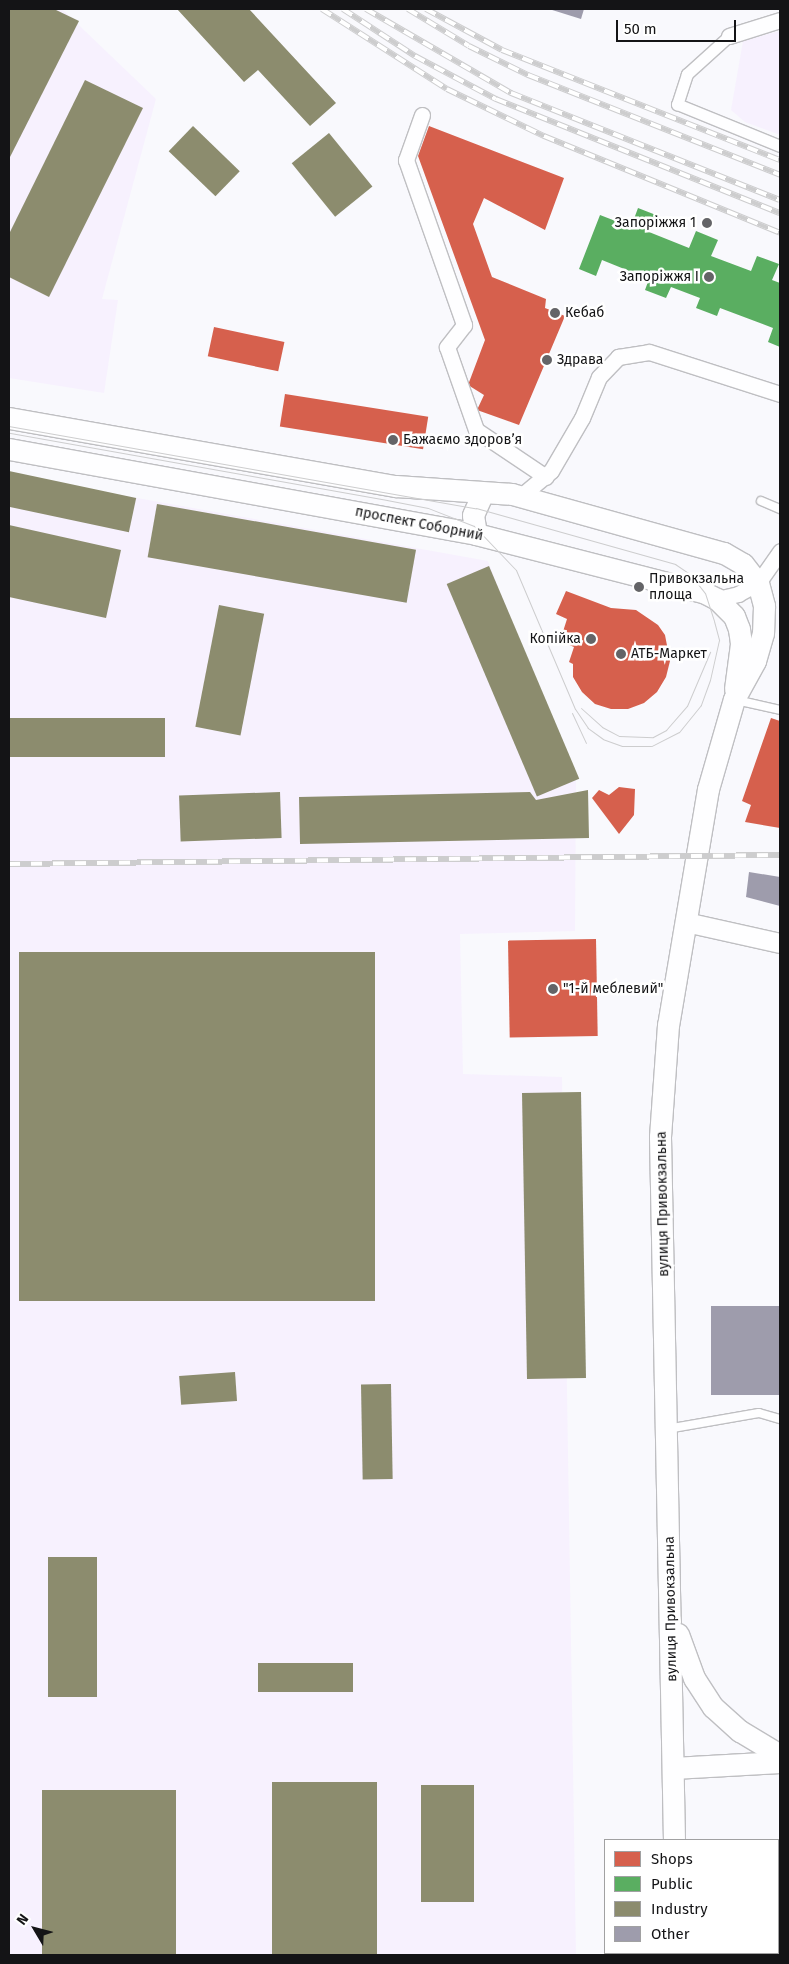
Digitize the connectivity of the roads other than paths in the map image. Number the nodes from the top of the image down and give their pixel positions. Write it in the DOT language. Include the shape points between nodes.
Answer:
graph roads {
  1 [pos="780,20"];
  2 [pos="729,36"];
  3 [pos="422,115"];
  4 [pos="780,146"];
  5 [pos="780,394"];
  6 [pos="9,418"];
  7 [pos="9,449"];
  8 [pos="546,477"];
  9 [pos="484,493"];
  10 [pos="521,496"];
  11 [pos="761,502"];
  12 [pos="780,509"];
  13 [pos="476,534"];
  14 [pos="779,559"];
  15 [pos="758,583"];
  16 [pos="717,599"];
  17 [pos="734,699"];
  18 [pos="780,710"];
  19 [pos="686,922"];
  20 [pos="780,943"];
  21 [pos="780,1419"];
  22 [pos="667,1428"];
  23 [pos="671,1606"];
  24 [pos="780,1755"];
  25 [pos="780,1762"];
  26 [pos="673,1768"];
  27 [pos="674,1839"];
  1 -- 2 [label="street"];
  2 -- 4 [label="street" via="687,74 677,104"];
  3 -- 8 [label="street" via="406,160 464,326 447,347 476,430"];
  5 -- 8 [label="street" via="649,352 618,357 599,377 582,418"];
  6 -- 9 [label="main road" via="396,486"];
  7 -- 13 [label="main road, проспект Соборний"];
  8 -- 10 [label="street"];
  9 -- 10 [label="main road"];
  9 -- 13 [label="main road" via="473,515"];
  10 -- 15 [label="main road" via="724,553 743,564"];
  11 -- 12 [label="lane"];
  13 -- 16 [label="main road, проспект Соборний"];
  14 -- 15 [label="street"];
  15 -- 16 [label="street" via="738,594"];
  15 -- 17 [label="main road, вулиця Привокзальна" via="764,606 763,633 755,661"];
  16 -- 17 [label="main road" via="734,616 739,629 741,644"];
  17 -- 18 [label="lane"];
  17 -- 19 [label="main road, вулиця Привокзальна" via="708,789"];
  19 -- 20 [label="street"];
  19 -- 22 [label="main road, вулиця Привокзальна" via="668,1025 660,1137"];
  21 -- 22 [label="lane" via="759,1413"];
  22 -- 23 [label="main road, вулиця Привокзальна"];
  23 -- 24 [label="main road" via="683,1653 713,1707 740,1732"];
  23 -- 26 [label="main road, вулиця Привокзальна"];
  25 -- 26 [label="main road"];
  26 -- 27 [label="main road, вулиця Привокзальна"];
}
